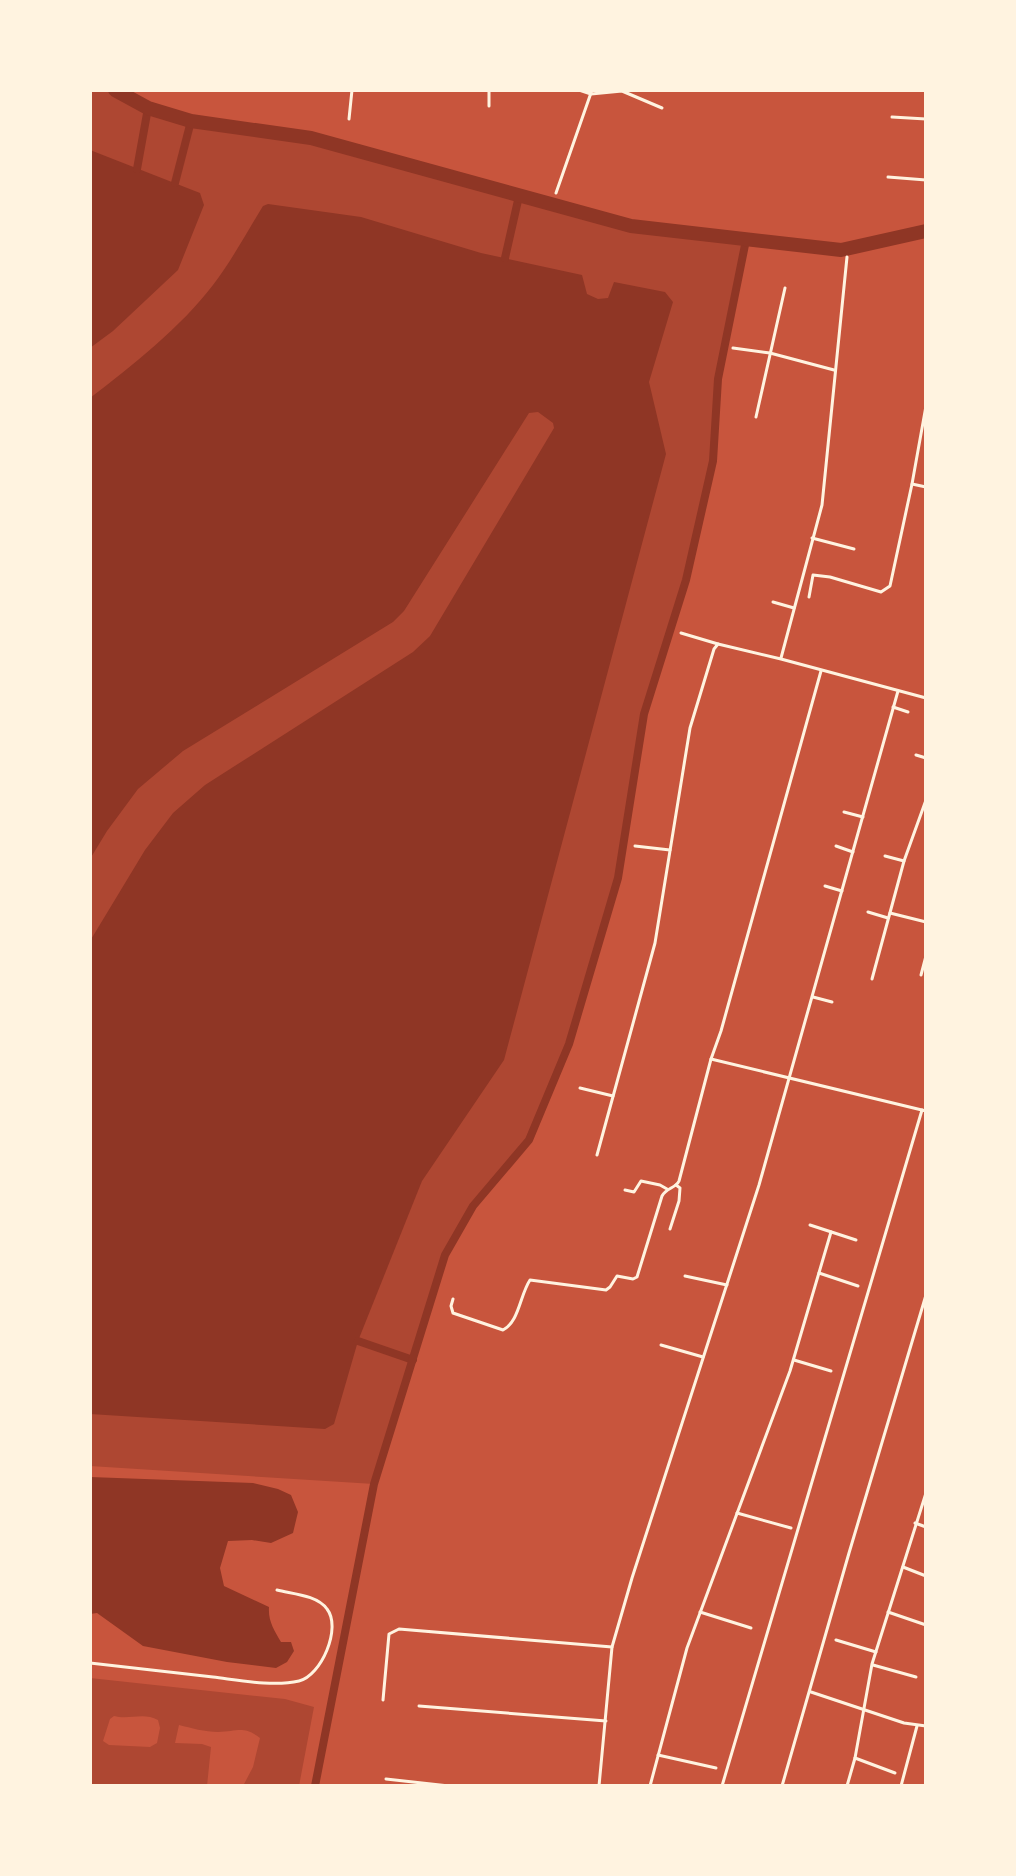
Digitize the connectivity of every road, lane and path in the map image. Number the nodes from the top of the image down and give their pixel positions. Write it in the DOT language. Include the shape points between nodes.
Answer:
graph roads {
  1 [pos="352,90"];
  2 [pos="489,90"];
  3 [pos="579,90"];
  4 [pos="592,92"];
  5 [pos="489,106"];
  6 [pos="662,108"];
  7 [pos="892,117"];
  8 [pos="349,119"];
  9 [pos="926,119"];
  10 [pos="888,177"];
  11 [pos="926,180"];
  12 [pos="556,193"];
  13 [pos="847,257"];
  14 [pos="785,288"];
  15 [pos="733,348"];
  16 [pos="770,353"];
  17 [pos="835,370"];
  18 [pos="926,406"];
  19 [pos="756,417"];
  20 [pos="912,484"];
  21 [pos="926,487"];
  22 [pos="812,538"];
  23 [pos="854,549"];
  24 [pos="809,597"];
  25 [pos="773,602"];
  26 [pos="794,608"];
  27 [pos="681,633"];
  28 [pos="718,644"];
  29 [pos="781,659"];
  30 [pos="821,671"];
  31 [pos="898,691"];
  32 [pos="926,698"];
  33 [pos="893,707"];
  34 [pos="908,712"];
  35 [pos="916,755"];
  36 [pos="926,758"];
  37 [pos="926,800"];
  38 [pos="844,812"];
  39 [pos="863,817"];
  40 [pos="635,846"];
  41 [pos="836,846"];
  42 [pos="670,850"];
  43 [pos="853,852"];
  44 [pos="885,856"];
  45 [pos="904,861"];
  46 [pos="825,886"];
  47 [pos="842,891"];
  48 [pos="868,912"];
  49 [pos="889,915"];
  50 [pos="926,922"];
  51 [pos="926,956"];
  52 [pos="921,975"];
  53 [pos="872,979"];
  54 [pos="813,997"];
  55 [pos="832,1002"];
  56 [pos="711,1059"];
  57 [pos="790,1078"];
  58 [pos="580,1088"];
  59 [pos="613,1096"];
  60 [pos="924,1111"];
  61 [pos="597,1155"];
  62 [pos="676,1185"];
  63 [pos="667,1189"];
  64 [pos="625,1190"];
  65 [pos="810,1225"];
  66 [pos="670,1229"];
  67 [pos="831,1232"];
  68 [pos="856,1240"];
  69 [pos="819,1273"];
  70 [pos="685,1276"];
  71 [pos="727,1285"];
  72 [pos="858,1286"];
  73 [pos="926,1295"];
  74 [pos="453,1299"];
  75 [pos="661,1345"];
  76 [pos="703,1357"];
  77 [pos="794,1360"];
  78 [pos="831,1371"];
  79 [pos="926,1493"];
  80 [pos="737,1513"];
  81 [pos="915,1523"];
  82 [pos="926,1527"];
  83 [pos="791,1528"];
  84 [pos="903,1567"];
  85 [pos="926,1576"];
  86 [pos="277,1590"];
  87 [pos="700,1612"];
  88 [pos="888,1612"];
  89 [pos="926,1625"];
  90 [pos="751,1628"];
  91 [pos="836,1640"];
  92 [pos="612,1647"];
  93 [pos="876,1652"];
  94 [pos="90,1663"];
  95 [pos="872,1664"];
  96 [pos="916,1677"];
  97 [pos="810,1692"];
  98 [pos="383,1700"];
  99 [pos="419,1706"];
  100 [pos="865,1710"];
  101 [pos="606,1721"];
  102 [pos="917,1726"];
  103 [pos="926,1726"];
  104 [pos="658,1755"];
  105 [pos="855,1758"];
  106 [pos="716,1768"];
  107 [pos="895,1773"];
  108 [pos="386,1779"];
  109 [pos="449,1786"];
  110 [pos="599,1786"];
  111 [pos="650,1786"];
  112 [pos="722,1786"];
  113 [pos="782,1786"];
  114 [pos="847,1786"];
  115 [pos="901,1786"];
  1 -- 8 [label="street"];
  2 -- 5 [label="street"];
  3 -- 4 [label="street"];
  4 -- 6 [label="street" via="622,91"];
  4 -- 12 [label="street"];
  7 -- 9 [label="street"];
  10 -- 11 [label="street"];
  13 -- 17 [label="street"];
  14 -- 16 [label="street"];
  15 -- 16 [label="street"];
  16 -- 17 [label="street"];
  16 -- 19 [label="street"];
  17 -- 22 [label="street" via="822,505"];
  18 -- 20 [label="street"];
  20 -- 21 [label="street"];
  20 -- 24 [label="street" via="890,586 881,592 813,575"];
  22 -- 23 [label="street"];
  22 -- 26 [label="street"];
  25 -- 26 [label="street"];
  26 -- 29 [label="street"];
  27 -- 28 [label="street"];
  28 -- 29 [label="street"];
  28 -- 42 [label="street" via="690,728"];
  29 -- 30 [label="street"];
  30 -- 31 [label="street"];
  30 -- 56 [label="street"];
  31 -- 32 [label="street"];
  31 -- 33 [label="street"];
  33 -- 34 [label="street"];
  33 -- 39 [label="street"];
  35 -- 36 [label="street"];
  37 -- 45 [label="street"];
  38 -- 39 [label="street"];
  39 -- 43 [label="street"];
  40 -- 42 [label="street"];
  41 -- 43 [label="street"];
  42 -- 59 [label="street" via="655,943"];
  43 -- 47 [label="street"];
  44 -- 45 [label="street"];
  45 -- 49 [label="street"];
  46 -- 47 [label="street"];
  47 -- 54 [label="street"];
  48 -- 49 [label="street"];
  49 -- 50 [label="street"];
  49 -- 53 [label="street"];
  51 -- 52 [label="street"];
  54 -- 55 [label="street"];
  54 -- 57 [label="street"];
  56 -- 57 [label="street"];
  56 -- 62 [label="street"];
  57 -- 60 [label="street"];
  57 -- 71 [label="street"];
  58 -- 59 [label="street"];
  59 -- 61 [label="street"];
  60 -- 112 [label="street"];
  62 -- 63 [label="street"];
  62 -- 66 [label="street" via="680,1196"];
  63 -- 64 [label="street" via="641,1181 634,1192"];
  63 -- 74 [label="street" via="635,1278 617,1276 606,1290 530,1280 511,1325 503,1330 453,1313"];
  65 -- 67 [label="street"];
  67 -- 68 [label="street"];
  67 -- 69 [label="street"];
  69 -- 72 [label="street"];
  69 -- 77 [label="street"];
  70 -- 71 [label="street"];
  71 -- 76 [label="street"];
  73 -- 97 [label="street"];
  75 -- 76 [label="street"];
  76 -- 92 [label="street"];
  77 -- 78 [label="street"];
  77 -- 80 [label="street"];
  79 -- 81 [label="street"];
  80 -- 83 [label="street"];
  80 -- 87 [label="street"];
  81 -- 82 [label="street"];
  81 -- 84 [label="street"];
  84 -- 85 [label="street"];
  84 -- 88 [label="street"];
  86 -- 94 [label="street" via="321,1602 330,1612 330,1641 323,1660 302,1681 243,1681"];
  87 -- 90 [label="street"];
  87 -- 104 [label="street"];
  88 -- 89 [label="street"];
  88 -- 93 [label="street"];
  91 -- 93 [label="street"];
  92 -- 98 [label="street" via="399,1629 389,1634"];
  92 -- 101 [label="street"];
  93 -- 95 [label="street"];
  95 -- 96 [label="street"];
  95 -- 100 [label="street"];
  97 -- 100 [label="street"];
  97 -- 113 [label="street"];
  99 -- 101 [label="street"];
  100 -- 102 [label="street"];
  100 -- 105 [label="street"];
  101 -- 110 [label="street"];
  102 -- 103 [label="street"];
  102 -- 115 [label="street"];
  104 -- 106 [label="street"];
  104 -- 111 [label="street"];
  105 -- 107 [label="street"];
  105 -- 114 [label="street"];
  108 -- 109 [label="street"];
}
